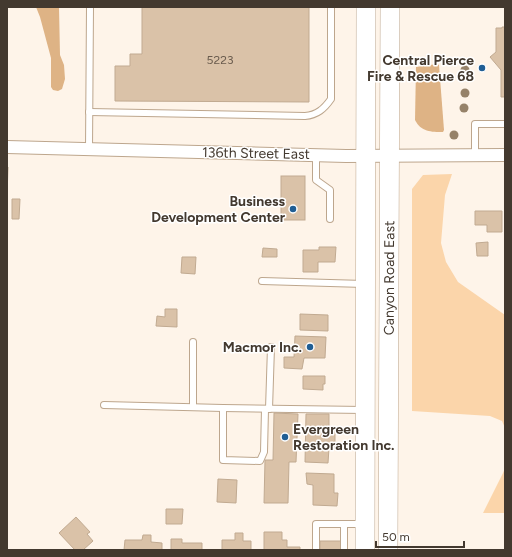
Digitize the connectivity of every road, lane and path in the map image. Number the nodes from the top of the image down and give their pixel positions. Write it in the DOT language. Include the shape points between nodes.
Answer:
graph roads {
  1 [pos="90,7"];
  2 [pos="331,7"];
  3 [pos="366,7"];
  4 [pos="390,7"];
  5 [pos="89,112"];
  6 [pos="505,124"];
  7 [pos="7,147"];
  8 [pos="89,149"];
  9 [pos="316,155"];
  10 [pos="475,155"];
  11 [pos="505,155"];
  12 [pos="366,156"];
  13 [pos="390,156"];
  14 [pos="330,219"];
  15 [pos="262,281"];
  16 [pos="366,284"];
  17 [pos="194,342"];
  18 [pos="271,347"];
  19 [pos="104,404"];
  20 [pos="192,407"];
  21 [pos="223,408"];
  22 [pos="267,409"];
  23 [pos="365,410"];
  24 [pos="344,524"];
  25 [pos="365,524"];
  26 [pos="316,550"];
  27 [pos="344,550"];
  28 [pos="365,550"];
  29 [pos="388,550"];
  1 -- 5 [label="lane"];
  2 -- 5 [label="lane" via="331,99 323,110 317,113 305,116"];
  3 -- 12 [label="main road, Canyon Road East"];
  4 -- 13 [label="main road, Canyon Road East"];
  5 -- 8 [label="lane"];
  6 -- 10 [label="lane" via="475,124"];
  7 -- 8 [label="street, 136th Street East"];
  8 -- 9 [label="street, 136th Street East"];
  9 -- 12 [label="street, 136th Street East"];
  9 -- 14 [label="lane" via="316,180 330,190"];
  10 -- 11 [label="street, 136th Street East"];
  10 -- 13 [label="street, 136th Street East"];
  12 -- 13 [label="street, 136th Street East"];
  12 -- 16 [label="main road, Canyon Road East"];
  13 -- 29 [label="main road, Canyon Road East"];
  15 -- 16 [label="lane"];
  16 -- 23 [label="main road, Canyon Road East"];
  17 -- 20 [label="lane"];
  18 -- 22 [label="lane"];
  19 -- 20 [label="lane"];
  20 -- 21 [label="lane"];
  21 -- 22 [label="lane"];
  21 -- 22 [label="lane" via="223,460 260,461 264,452"];
  22 -- 23 [label="lane"];
  23 -- 25 [label="main road, Canyon Road East"];
  24 -- 25 [label="lane"];
  24 -- 26 [label="lane" via="316,524"];
  24 -- 27 [label="lane"];
  25 -- 28 [label="main road, Canyon Road East"];
}
